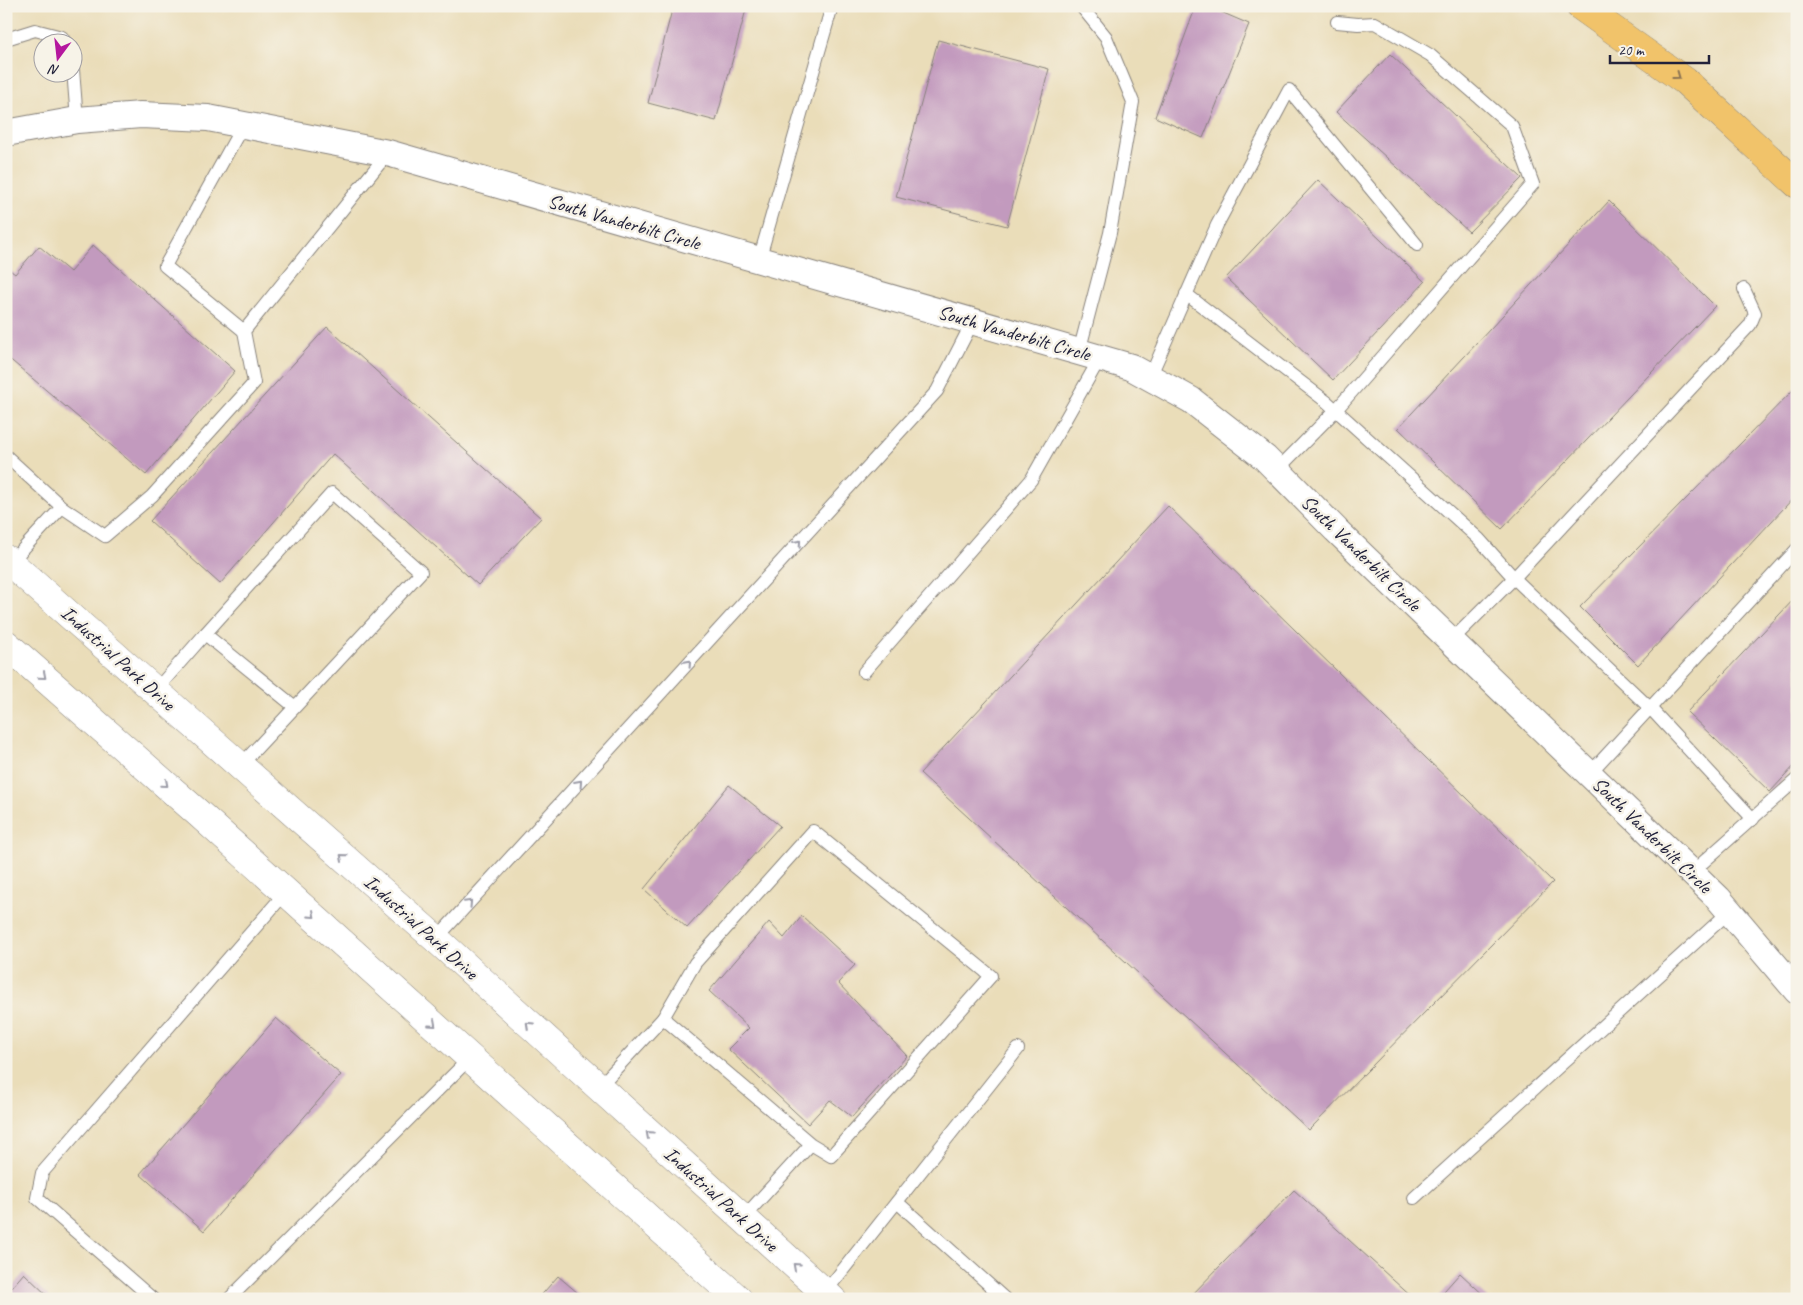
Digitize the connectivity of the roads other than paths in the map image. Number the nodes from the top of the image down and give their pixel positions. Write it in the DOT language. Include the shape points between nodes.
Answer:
graph roads {
  1 [pos="832,6"];
  2 [pos="1081,6"];
  3 [pos="1580,6"];
  4 [pos="1337,22"];
  5 [pos="43,32"];
  6 [pos="6,39"];
  7 [pos="74,82"];
  8 [pos="77,120"];
  9 [pos="242,124"];
  10 [pos="6,134"];
  11 [pos="388,153"];
  12 [pos="1797,184"];
  13 [pos="1417,245"];
  14 [pos="759,260"];
  15 [pos="1744,289"];
  16 [pos="1186,294"];
  17 [pos="973,321"];
  18 [pos="244,331"];
  19 [pos="1089,355"];
  20 [pos="1150,377"];
  21 [pos="1336,410"];
  22 [pos="6,456"];
  23 [pos="1277,470"];
  24 [pos="62,507"];
  25 [pos="1797,549"];
  26 [pos="8,563"];
  27 [pos="1514,578"];
  28 [pos="205,634"];
  29 [pos="1451,641"];
  30 [pos="6,644"];
  31 [pos="864,672"];
  32 [pos="155,691"];
  33 [pos="295,707"];
  34 [pos="1651,709"];
  35 [pos="240,766"];
  36 [pos="1589,774"];
  37 [pos="1797,779"];
  38 [pos="1753,819"];
  39 [pos="1692,873"];
  40 [pos="286,892"];
  41 [pos="1729,912"];
  42 [pos="436,939"];
  43 [pos="1797,991"];
  44 [pos="663,1018"];
  45 [pos="1018,1049"];
  46 [pos="470,1058"];
  47 [pos="598,1088"];
  48 [pos="811,1144"];
  49 [pos="1414,1198"];
  50 [pos="897,1202"];
  51 [pos="743,1218"];
  52 [pos="825,1297"];
  53 [pos="153,1299"];
  54 [pos="229,1299"];
  55 [pos="738,1299"];
  56 [pos="1005,1299"];
  1 -- 14 [label="lane"];
  2 -- 19 [label="lane" via="1106,36 1133,102"];
  3 -- 12 [label="highway, one-way" via="1685,82"];
  4 -- 21 [label="lane" via="1375,23 1430,55 1512,126 1533,184"];
  5 -- 6 [label="lane" via="35,30"];
  7 -- 8 [label="lane"];
  8 -- 9 [label="street, South Vanderbilt Circle" via="141,116 208,118"];
  8 -- 10 [label="street, South Vanderbilt Circle"];
  9 -- 11 [label="street, South Vanderbilt Circle"];
  9 -- 18 [label="lane" via="165,266"];
  11 -- 14 [label="street, South Vanderbilt Circle"];
  11 -- 18 [label="lane"];
  13 -- 16 [label="lane" via="1290,90 1217,224"];
  14 -- 17 [label="street, South Vanderbilt Circle"];
  15 -- 27 [label="lane" via="1755,313 1750,326"];
  16 -- 20 [label="lane"];
  16 -- 21 [label="lane"];
  17 -- 19 [label="street, South Vanderbilt Circle"];
  42 -- 17 [label="lane, one-way" via="937,392"];
  18 -- 24 [label="lane" via="254,383 152,496 104,536"];
  19 -- 20 [label="street, South Vanderbilt Circle" via="1131,367"];
  19 -- 31 [label="lane" via="1031,480"];
  20 -- 23 [label="street, South Vanderbilt Circle" via="1191,400"];
  21 -- 23 [label="lane"];
  21 -- 27 [label="lane" via="1479,539"];
  22 -- 24 [label="lane"];
  23 -- 29 [label="street, South Vanderbilt Circle"];
  24 -- 26 [label="lane"];
  25 -- 34 [label="lane"];
  26 -- 32 [label="street, Industrial Park Drive"];
  27 -- 29 [label="lane"];
  27 -- 34 [label="lane"];
  28 -- 32 [label="lane"];
  28 -- 33 [label="lane"];
  28 -- 33 [label="lane" via="332,493 421,572"];
  29 -- 36 [label="street, South Vanderbilt Circle"];
  30 -- 40 [label="street, one-way"];
  32 -- 35 [label="street, Industrial Park Drive"];
  33 -- 35 [label="lane"];
  34 -- 36 [label="lane"];
  34 -- 38 [label="lane"];
  42 -- 35 [label="street, Industrial Park Drive, one-way"];
  36 -- 39 [label="street, South Vanderbilt Circle"];
  37 -- 38 [label="lane"];
  38 -- 39 [label="lane"];
  39 -- 41 [label="street, South Vanderbilt Circle"];
  40 -- 46 [label="street, one-way"];
  40 -- 53 [label="lane" via="42,1173 37,1198"];
  41 -- 43 [label="street, South Vanderbilt Circle"];
  41 -- 49 [label="lane"];
  47 -- 42 [label="street, Industrial Park Drive, one-way"];
  44 -- 47 [label="lane"];
  44 -- 48 [label="lane"];
  44 -- 48 [label="lane" via="695,963 813,831 992,976 831,1156"];
  45 -- 50 [label="lane"];
  46 -- 54 [label="lane"];
  46 -- 55 [label="street"];
  51 -- 47 [label="street, Industrial Park Drive, one-way"];
  48 -- 51 [label="lane"];
  50 -- 52 [label="lane"];
  50 -- 56 [label="lane"];
  52 -- 51 [label="street, Industrial Park Drive, one-way"];
}
